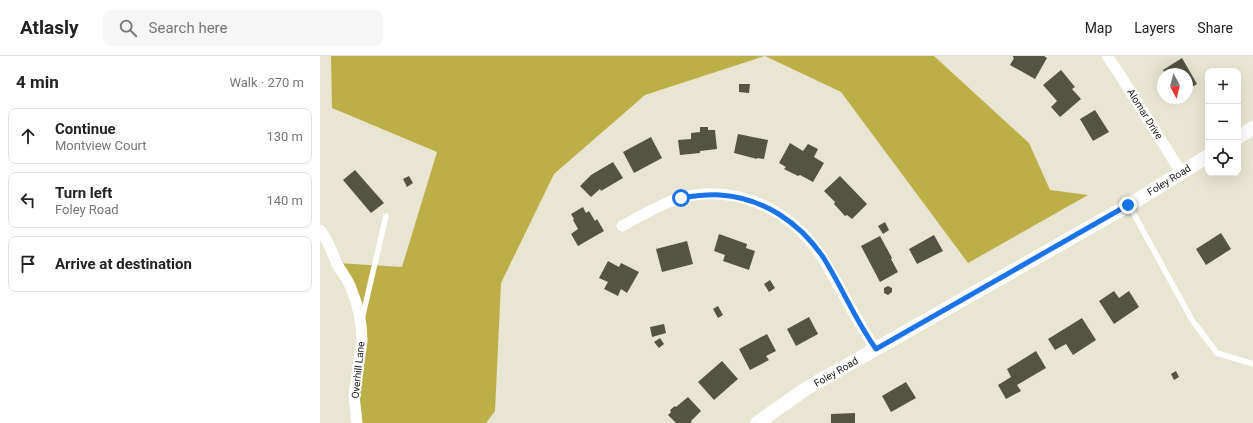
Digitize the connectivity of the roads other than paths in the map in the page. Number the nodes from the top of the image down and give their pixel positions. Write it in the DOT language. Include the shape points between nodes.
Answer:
graph roads {
  1 [pos="1107,56"];
  2 [pos="1253,128"];
  3 [pos="1241,135"];
  4 [pos="1205,158"];
  5 [pos="1181,172"];
  6 [pos="1128,205"];
  7 [pos="386,216"];
  8 [pos="622,226"];
  9 [pos="320,230"];
  10 [pos="361,325"];
  11 [pos="876,349"];
  12 [pos="1253,364"];
  13 [pos="357,423"];
  14 [pos="757,423"];
  1 -- 5 [label="street, Alomar Drive"];
  2 -- 3 [label="street"];
  4 -- 5 [label="street, Foley Road"];
  5 -- 6 [label="street, Foley Road"];
  6 -- 11 [label="street, Foley Road"];
  6 -- 12 [label="lane" via="1192,320 1217,353"];
  7 -- 10 [label="lane"];
  8 -- 11 [label="street" via="662,204 700,195 740,198 779,213 810,240 823,258"];
  9 -- 10 [label="street, Overhill Lane" via="351,288"];
  10 -- 13 [label="street, Overhill Lane" via="362,341 354,395"];
  11 -- 14 [label="street, Foley Road" via="807,388"];
}
